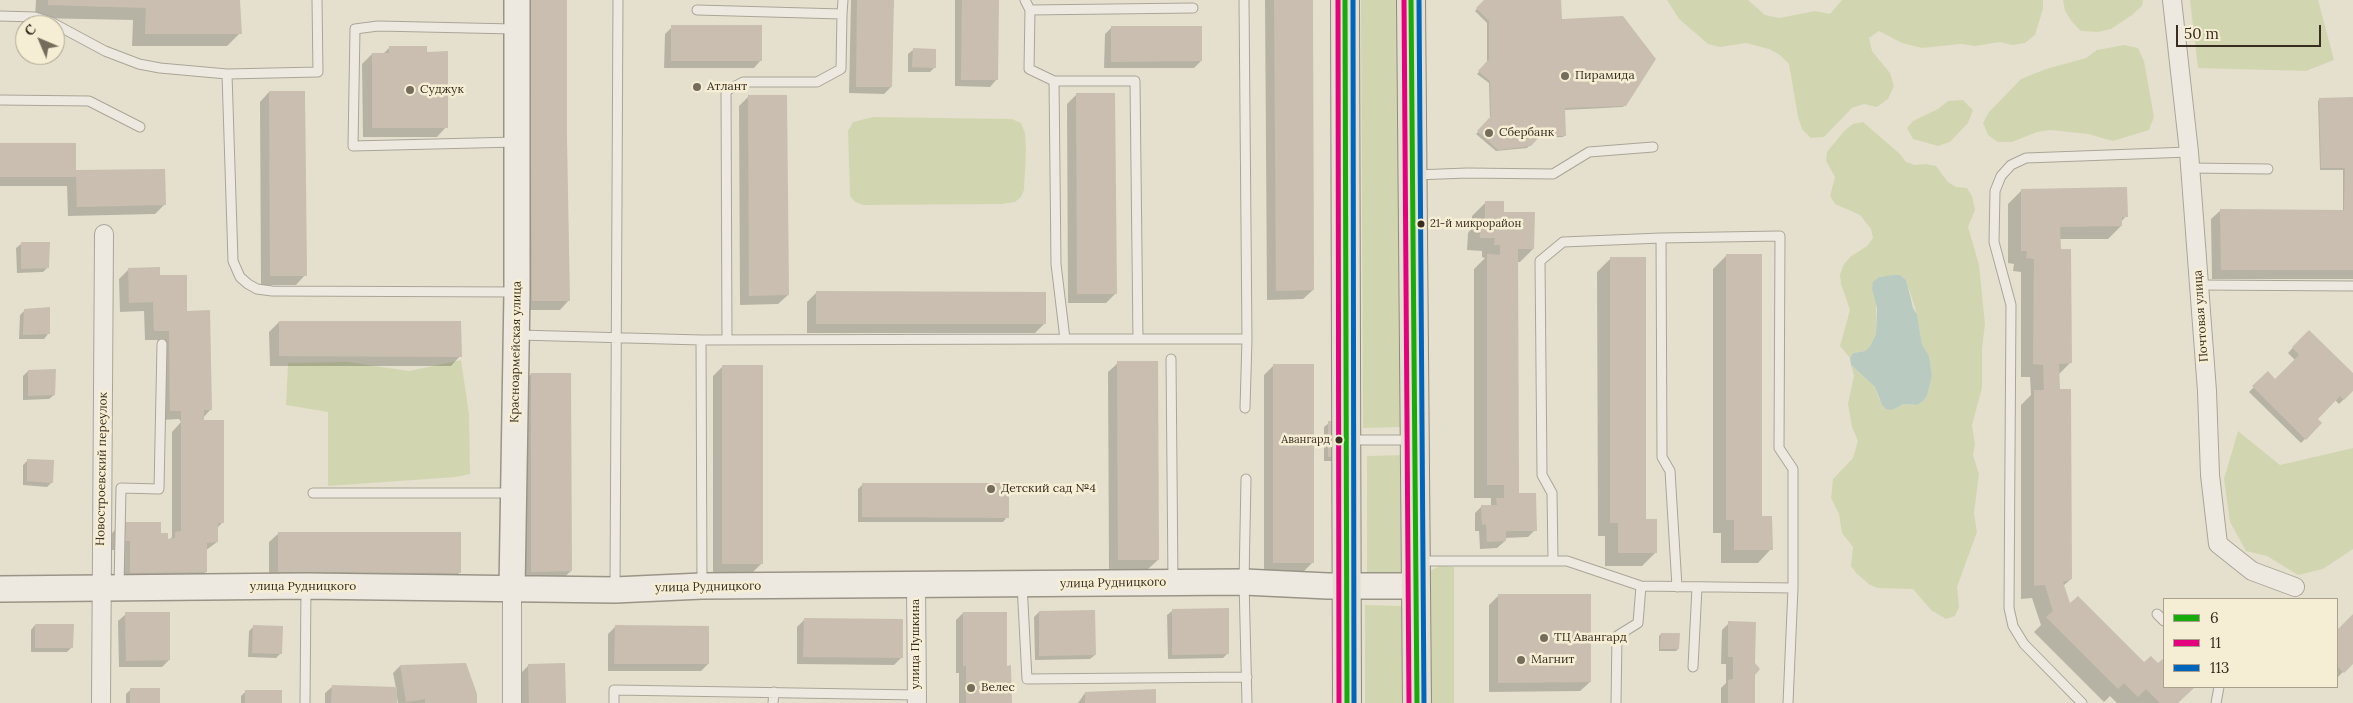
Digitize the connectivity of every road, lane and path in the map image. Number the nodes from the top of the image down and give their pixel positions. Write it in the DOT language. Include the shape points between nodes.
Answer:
graph roads {
  1 [pos="317,0"];
  2 [pos="517,0"];
  3 [pos="618,0"];
  4 [pos="842,0"];
  5 [pos="1025,0"];
  6 [pos="1244,0"];
  7 [pos="1345,0"];
  8 [pos="1411,0"];
  9 [pos="2172,0"];
  10 [pos="1193,8"];
  11 [pos="697,10"];
  12 [pos="1030,10"];
  13 [pos="842,14"];
  14 [pos="0,16"];
  15 [pos="517,29"];
  16 [pos="227,74"];
  17 [pos="1054,81"];
  18 [pos="0,100"];
  19 [pos="140,127"];
  20 [pos="517,142"];
  21 [pos="1653,147"];
  22 [pos="2189,160"];
  23 [pos="2268,169"];
  24 [pos="1412,175"];
  25 [pos="104,234"];
  26 [pos="1661,238"];
  27 [pos="2199,285"];
  28 [pos="2353,286"];
  29 [pos="518,292"];
  30 [pos="516,335"];
  31 [pos="617,336"];
  32 [pos="1065,339"];
  33 [pos="1138,339"];
  34 [pos="1247,339"];
  35 [pos="700,340"];
  36 [pos="727,340"];
  37 [pos="162,344"];
  38 [pos="1171,359"];
  39 [pos="1245,408"];
  40 [pos="1347,440"];
  41 [pos="1415,440"];
  42 [pos="1246,479"];
  43 [pos="313,493"];
  44 [pos="514,493"];
  45 [pos="1553,560"];
  46 [pos="1416,574"];
  47 [pos="1174,582"];
  48 [pos="1244,582"];
  49 [pos="1022,584"];
  50 [pos="1347,585"];
  51 [pos="306,586"];
  52 [pos="702,586"];
  53 [pos="916,586"];
  54 [pos="1641,586"];
  55 [pos="1677,587"];
  56 [pos="1697,587"];
  57 [pos="2295,587"];
  58 [pos="1793,588"];
  59 [pos="0,589"];
  60 [pos="110,589"];
  61 [pos="512,589"];
  62 [pos="615,590"];
  63 [pos="1693,666"];
  64 [pos="1247,677"];
  65 [pos="2219,688"];
  66 [pos="774,692"];
  67 [pos="916,699"];
  68 [pos="101,703"];
  69 [pos="305,703"];
  70 [pos="512,703"];
  71 [pos="614,703"];
  72 [pos="774,703"];
  73 [pos="1247,703"];
  74 [pos="1347,703"];
  75 [pos="1417,703"];
  76 [pos="1616,703"];
  77 [pos="1788,703"];
  78 [pos="2082,703"];
  79 [pos="2216,703"];
  1 -- 16 [label="lane" via="318,72"];
  2 -- 15 [label="street, Красноармейская улица"];
  3 -- 31 [label="lane"];
  4 -- 13 [label="lane"];
  5 -- 12 [label="lane"];
  6 -- 34 [label="lane"];
  7 -- 40 [label="main road"];
  8 -- 24 [label="main road"];
  9 -- 22 [label="street, Почтовая улица"];
  10 -- 12 [label="lane"];
  11 -- 13 [label="lane"];
  12 -- 17 [label="lane" via="1029,69"];
  13 -- 36 [label="lane" via="841,69 817,82 743,82 726,91"];
  14 -- 16 [label="lane" via="35,17 51,22 105,51 139,64"];
  15 -- 20 [label="street, Красноармейская улица"];
  15 -- 20 [label="lane" via="378,26 355,30 352,146"];
  16 -- 29 [label="lane" via="233,261 240,277 248,284 272,291"];
  17 -- 32 [label="lane" via="1056,264"];
  17 -- 33 [label="lane" via="1135,81"];
  18 -- 19 [label="lane" via="89,101"];
  20 -- 29 [label="street, Красноармейская улица"];
  21 -- 24 [label="lane" via="1589,152 1553,174"];
  22 -- 23 [label="lane"];
  22 -- 27 [label="street, Почтовая улица"];
  22 -- 78 [label="lane" via="2026,158 2006,170 1995,190 1994,242 2011,305 2009,608 2012,626 2024,644"];
  24 -- 41 [label="main road"];
  25 -- 60 [label="street, Новостроевский переулок"];
  26 -- 45 [label="lane" via="1563,242 1540,261 1542,475 1552,493"];
  26 -- 55 [label="lane" via="1662,457 1670,471"];
  26 -- 58 [label="lane" via="1780,236 1780,448 1794,469"];
  27 -- 28 [label="lane"];
  27 -- 57 [label="street, Почтовая улица" via="2210,475 2218,544 2252,571"];
  29 -- 30 [label="street, Красноармейская улица"];
  30 -- 31 [label="lane"];
  30 -- 44 [label="street, Красноармейская улица"];
  31 -- 35 [label="lane"];
  31 -- 62 [label="lane"];
  32 -- 33 [label="lane"];
  32 -- 36 [label="lane"];
  33 -- 34 [label="lane"];
  34 -- 39 [label="lane"];
  35 -- 36 [label="lane"];
  35 -- 52 [label="lane"];
  37 -- 60 [label="lane" via="159,489 121,488"];
  38 -- 47 [label="lane"];
  40 -- 41 [label="lane"];
  40 -- 50 [label="main road"];
  41 -- 46 [label="main road"];
  42 -- 48 [label="lane"];
  43 -- 44 [label="lane"];
  44 -- 61 [label="street, Красноармейская улица"];
  45 -- 46 [label="lane"];
  45 -- 54 [label="lane" via="1567,561"];
  46 -- 50 [label="street, улица Рудницкого"];
  46 -- 75 [label="main road"];
  47 -- 48 [label="street, улица Рудницкого"];
  47 -- 49 [label="street, улица Рудницкого"];
  48 -- 50 [label="street, улица Рудницкого"];
  48 -- 64 [label="lane"];
  49 -- 53 [label="street, улица Рудницкого"];
  49 -- 64 [label="lane" via="1027,679"];
  50 -- 74 [label="main road"];
  51 -- 60 [label="street, улица Рудницкого"];
  51 -- 61 [label="street, улица Рудницкого"];
  51 -- 69 [label="lane"];
  52 -- 53 [label="street, улица Рудницкого"];
  52 -- 62 [label="street, улица Рудницкого"];
  53 -- 67 [label="street, улица Пушкина"];
  54 -- 55 [label="lane"];
  54 -- 76 [label="lane" via="1638,623 1618,636"];
  55 -- 56 [label="lane"];
  56 -- 58 [label="lane"];
  56 -- 63 [label="lane"];
  58 -- 77 [label="lane"];
  59 -- 60 [label="street, улица Рудницкого"];
  60 -- 68 [label="street, Новостроевский переулок"];
  61 -- 62 [label="street, улица Рудницкого"];
  61 -- 70 [label="street, Красноармейская улица"];
  64 -- 73 [label="lane"];
  65 -- 79 [label="lane"];
  66 -- 67 [label="lane"];
  66 -- 71 [label="lane" via="614,690"];
  66 -- 72 [label="lane"];
}
